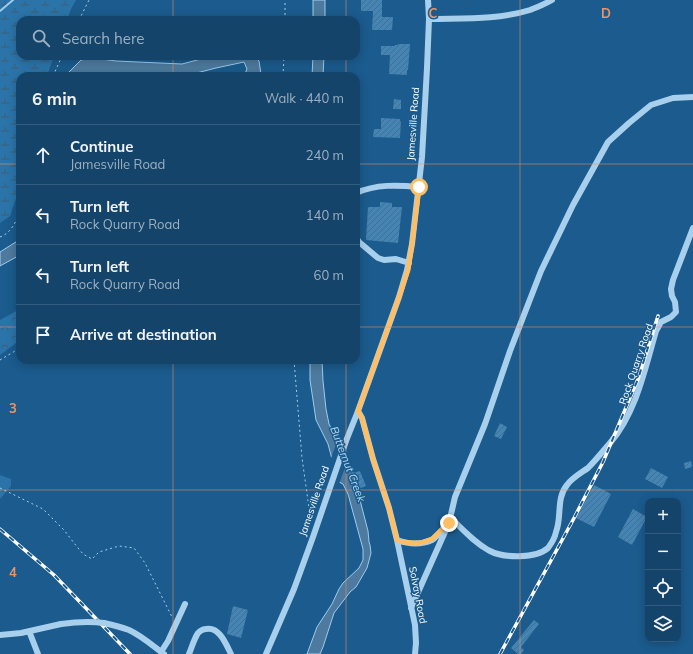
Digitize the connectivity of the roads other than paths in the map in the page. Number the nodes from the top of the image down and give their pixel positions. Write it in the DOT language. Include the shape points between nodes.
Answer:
graph roads {
  1 [pos="428,0"];
  2 [pos="552,0"];
  3 [pos="429,19"];
  4 [pos="693,98"];
  5 [pos="419,187"];
  6 [pos="360,192"];
  7 [pos="693,228"];
  8 [pos="360,243"];
  9 [pos="409,263"];
  10 [pos="358,411"];
  11 [pos="449,523"];
  12 [pos="397,540"];
  13 [pos="185,604"];
  14 [pos="411,608"];
  15 [pos="29,631"];
  16 [pos="0,636"];
  17 [pos="163,653"];
  18 [pos="38,654"];
  19 [pos="189,654"];
  20 [pos="231,654"];
  21 [pos="266,654"];
  22 [pos="415,654"];
  1 -- 3 [label="street, Jamesville Road"];
  2 -- 3 [label="street" via="528,11 500,16"];
  3 -- 5 [label="street, Jamesville Road"];
  4 -- 11 [label="street" via="673,98 651,104 608,142 573,205 541,271 485,424 455,497"];
  5 -- 6 [label="street" via="383,186"];
  5 -- 9 [label="street, Jamesville Road"];
  7 -- 11 [label="street, Rock Quarry Road" via="672,280 671,290 676,312 661,322 656,332 637,395 612,442 562,492 556,532 548,548 531,555 501,555 476,543 457,524"];
  8 -- 9 [label="street" via="378,258"];
  9 -- 10 [label="street, Jamesville Road"];
  10 -- 12 [label="street"];
  10 -- 21 [label="street, Jamesville Road" via="294,589"];
  11 -- 12 [label="street" via="432,539 420,543"];
  11 -- 14 [label="street"];
  12 -- 14 [label="street, Solvay Road"];
  13 -- 17 [label="street"];
  14 -- 22 [label="street, Solvay Road" via="415,625"];
  15 -- 16 [label="street"];
  15 -- 17 [label="street, bridge" via="78,621 97,622 134,633"];
  15 -- 18 [label="street"];
  19 -- 20 [label="street" via="197,635 208,628 214,629 220,635"];
}
